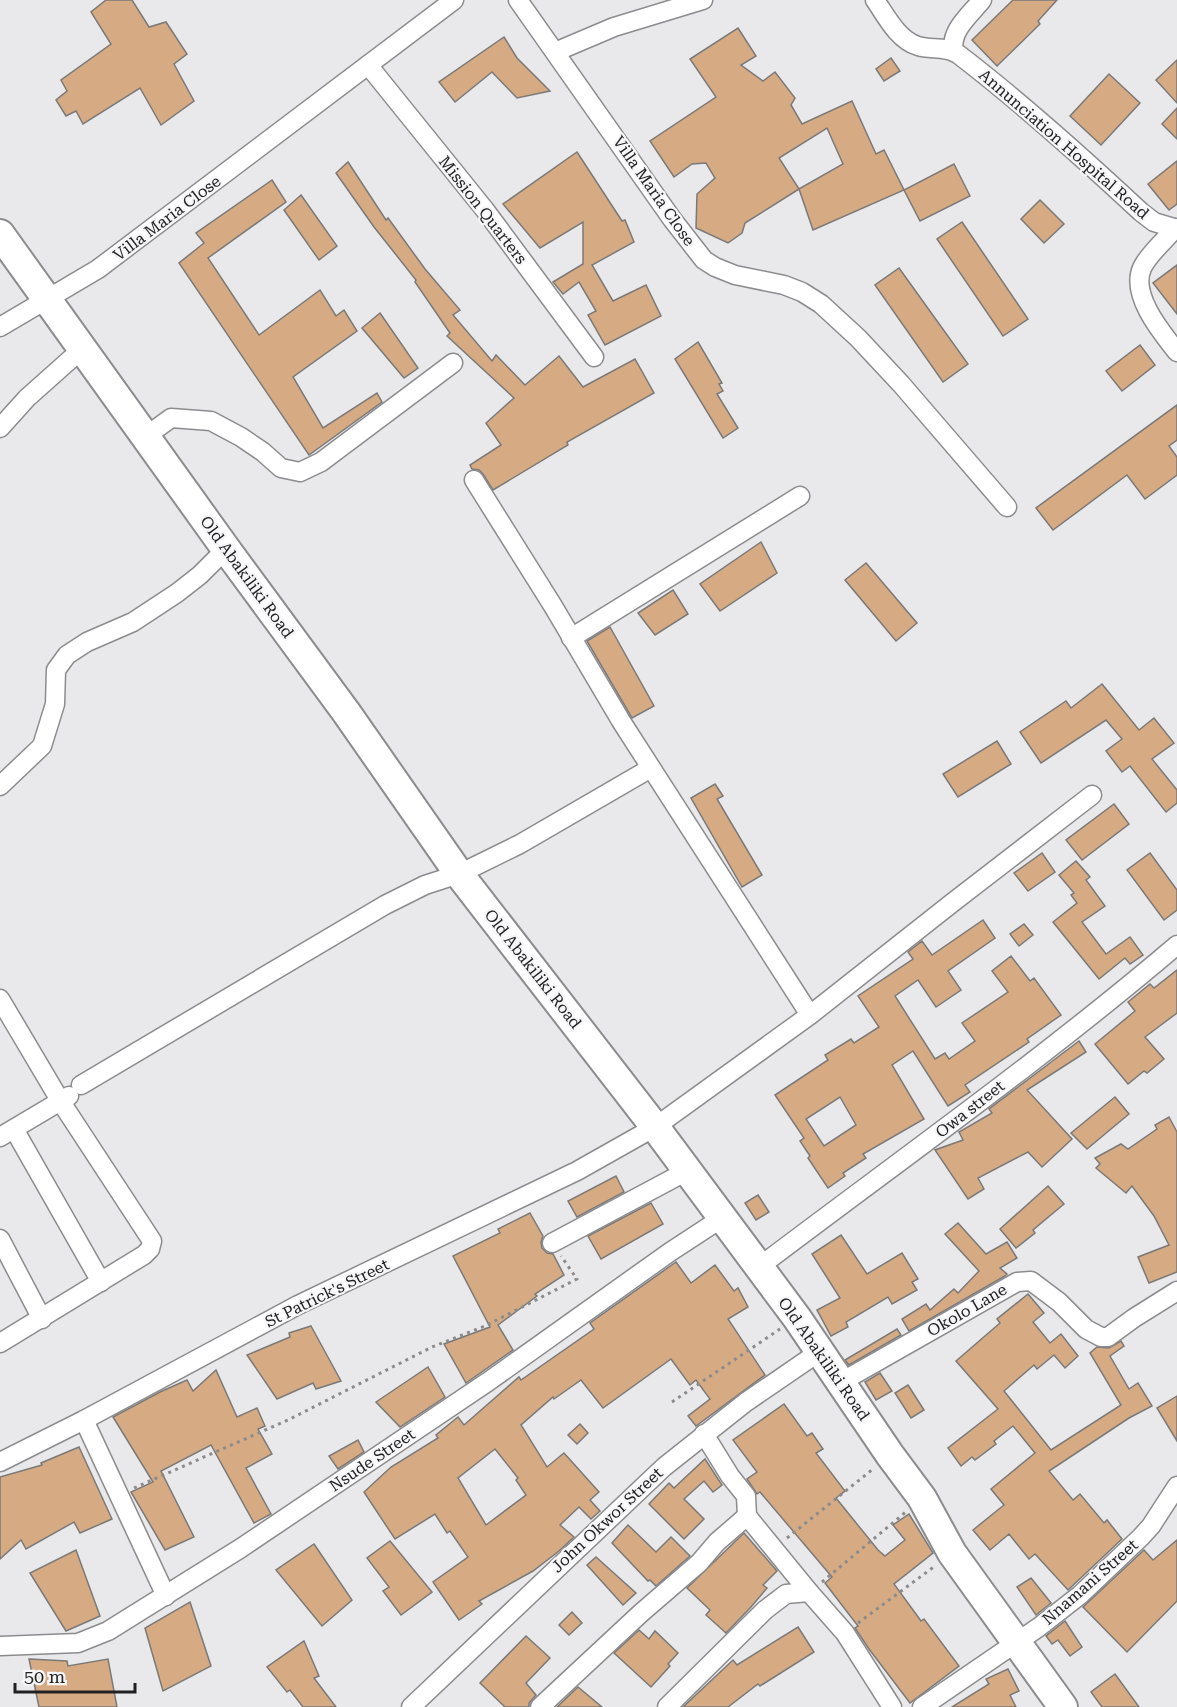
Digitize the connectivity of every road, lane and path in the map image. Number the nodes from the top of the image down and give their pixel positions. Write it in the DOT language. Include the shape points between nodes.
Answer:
graph roads {
  1 [pos="454,0"];
  2 [pos="518,0"];
  3 [pos="703,0"];
  4 [pos="875,0"];
  5 [pos="982,0"];
  6 [pos="555,52"];
  7 [pos="954,52"];
  8 [pos="368,65"];
  9 [pos="1176,228"];
  10 [pos="0,234"];
  11 [pos="47,300"];
  12 [pos="0,327"];
  13 [pos="82,349"];
  14 [pos="1177,352"];
  15 [pos="594,357"];
  16 [pos="453,363"];
  17 [pos="0,428"];
  18 [pos="145,437"];
  19 [pos="474,480"];
  20 [pos="800,496"];
  21 [pos="1007,507"];
  22 [pos="226,549"];
  23 [pos="571,638"];
  24 [pos="651,768"];
  25 [pos="0,786"];
  26 [pos="1092,795"];
  27 [pos="459,874"];
  28 [pos="1177,945"];
  29 [pos="0,999"];
  30 [pos="810,1015"];
  31 [pos="70,1094"];
  32 [pos="655,1127"];
  33 [pos="7,1133"];
  34 [pos="687,1171"];
  35 [pos="722,1218"];
  36 [pos="0,1239"];
  37 [pos="552,1243"];
  38 [pos="759,1267"];
  39 [pos="101,1282"];
  40 [pos="1177,1291"];
  41 [pos="42,1318"];
  42 [pos="797,1318"];
  43 [pos="0,1343"];
  44 [pos="819,1352"];
  45 [pos="841,1382"];
  46 [pos="672,1402"];
  47 [pos="84,1420"];
  48 [pos="704,1434"];
  49 [pos="890,1455"];
  50 [pos="0,1462"];
  51 [pos="1177,1486"];
  52 [pos="119,1494"];
  53 [pos="922,1498"];
  54 [pos="747,1516"];
  55 [pos="774,1549"];
  56 [pos="952,1553"];
  57 [pos="809,1592"];
  58 [pos="166,1596"];
  59 [pos="845,1633"];
  60 [pos="1016,1641"];
  61 [pos="0,1646"];
  62 [pos="411,1707"];
  63 [pos="540,1707"];
  64 [pos="667,1707"];
  65 [pos="891,1707"];
  66 [pos="922,1707"];
  67 [pos="1062,1707"];
  1 -- 8 [label="street, Villa Maria Close"];
  2 -- 6 [label="street, Villa Maria Close"];
  3 -- 6 [label="street" via="614,27"];
  4 -- 7 [label="street" via="906,40"];
  5 -- 7 [label="street" via="955,33"];
  6 -- 21 [label="street, Villa Maria Close" via="704,260 735,275 784,285 821,304 901,384"];
  7 -- 9 [label="street, Annunciation Hospital Road" via="1062,139 1141,212 1154,222"];
  8 -- 11 [label="street, Villa Maria Close" via="117,256"];
  8 -- 15 [label="street, Mission Quarters" via="485,210"];
  9 -- 14 [label="street" via="1151,255 1140,278 1148,314"];
  10 -- 11 [label="main road, Old Abakiliki Road"];
  11 -- 12 [label="street, Villa Maria Close"];
  11 -- 13 [label="main road, Old Abakiliki Road"];
  13 -- 17 [label="street"];
  13 -- 18 [label="main road, Old Abakiliki Road"];
  16 -- 18 [label="street" via="321,462 300,472 281,468 241,437 210,421 171,418"];
  18 -- 22 [label="main road, Old Abakiliki Road"];
  19 -- 23 [label="street"];
  20 -- 23 [label="street"];
  22 -- 25 [label="street" via="192,581 142,616 67,655 56,670 55,704 42,746"];
  22 -- 27 [label="main road, Old Abakiliki Road"];
  23 -- 24 [label="street"];
  24 -- 27 [label="street" via="520,844"];
  24 -- 30 [label="street"];
  26 -- 30 [label="street, St Patrick's Street"];
  27 -- 31 [label="street" via="384,905"];
  27 -- 32 [label="main road, Old Abakiliki Road"];
  28 -- 38 [label="street, Owa street" via="956,1122"];
  29 -- 31 [label="street"];
  30 -- 32 [label="street, St Patrick's Street"];
  31 -- 33 [label="street"];
  31 -- 39 [label="street" via="152,1240 144,1255"];
  32 -- 34 [label="main road, Old Abakiliki Road"];
  32 -- 47 [label="street, St Patrick's Street" via="577,1171 298,1305"];
  33 -- 39 [label="street"];
  34 -- 35 [label="main road, Old Abakiliki Road"];
  34 -- 37 [label="street"];
  35 -- 38 [label="main road, Old Abakiliki Road"];
  35 -- 58 [label="street, Nsude Street" via="489,1381"];
  36 -- 41 [label="street"];
  37 -- 52 [label="path" via="577,1279 288,1420"];
  38 -- 42 [label="main road, Old Abakiliki Road"];
  39 -- 41 [label="street"];
  40 -- 45 [label="street, Okolo Lane" via="1101,1338 1031,1281 1017,1282"];
  41 -- 43 [label="street"];
  42 -- 44 [label="main road, Old Abakiliki Road"];
  42 -- 46 [label="path"];
  44 -- 45 [label="main road, Old Abakiliki Road"];
  44 -- 48 [label="street, John Okwor Street"];
  45 -- 49 [label="main road, Old Abakiliki Road"];
  47 -- 50 [label="street, St Patrick's Street"];
  47 -- 52 [label="street"];
  48 -- 54 [label="street" via="746,1496"];
  48 -- 62 [label="street, John Okwor Street" via="622,1505"];
  49 -- 53 [label="main road, Old Abakiliki Road"];
  49 -- 55 [label="path"];
  51 -- 60 [label="street, Nnamani Street" via="1151,1526 1121,1558 1068,1605"];
  52 -- 58 [label="street"];
  53 -- 56 [label="main road, Old Abakiliki Road"];
  53 -- 57 [label="path"];
  54 -- 55 [label="street"];
  54 -- 63 [label="street"];
  55 -- 57 [label="street"];
  56 -- 59 [label="path"];
  56 -- 60 [label="main road, Old Abakiliki Road"];
  57 -- 59 [label="street"];
  57 -- 64 [label="street" via="786,1594 765,1610"];
  58 -- 61 [label="street, Nsude Street" via="108,1631 78,1643"];
  59 -- 65 [label="street"];
  60 -- 66 [label="street, Nnamani Street"];
  60 -- 67 [label="main road, Old Abakiliki Road"];
}
